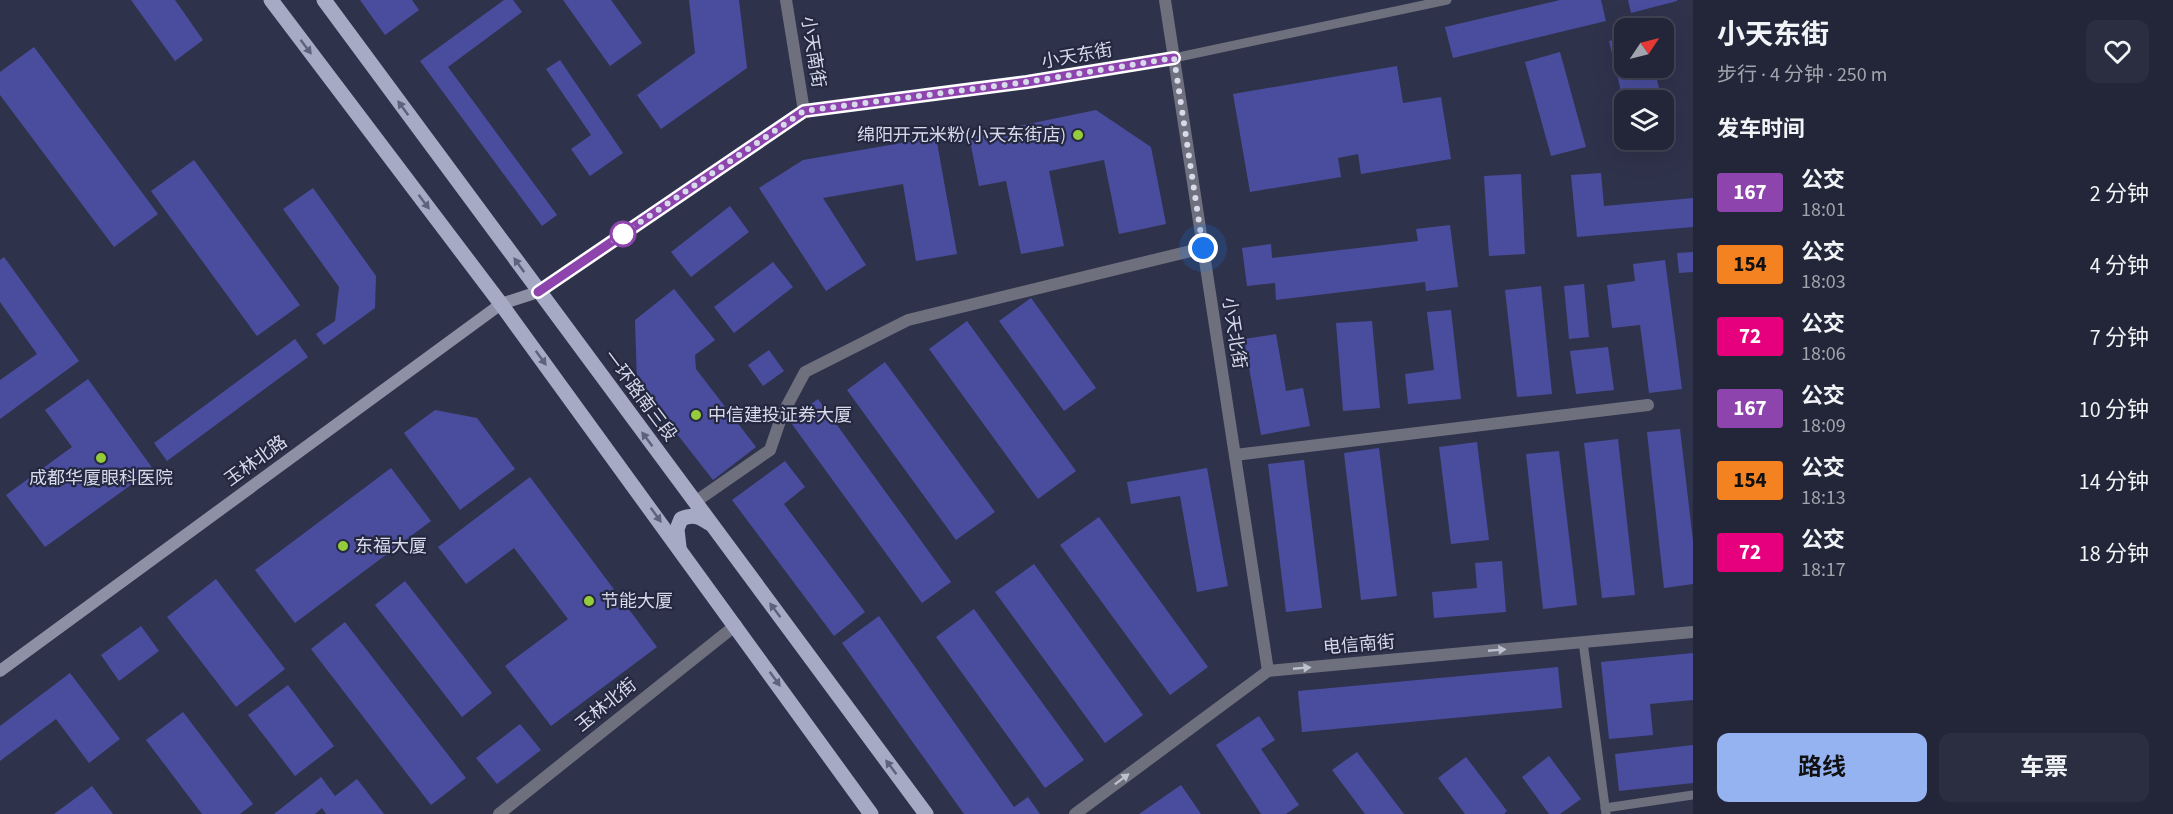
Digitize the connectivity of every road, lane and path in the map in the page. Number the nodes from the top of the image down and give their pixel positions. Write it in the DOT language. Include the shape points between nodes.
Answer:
graph roads {
  1 [pos="271,0"];
  2 [pos="324,0"];
  3 [pos="786,0"];
  4 [pos="1166,0"];
  5 [pos="1447,0"];
  6 [pos="1174,58"];
  7 [pos="804,111"];
  8 [pos="1203,248"];
  9 [pos="538,292"];
  10 [pos="501,304"];
  11 [pos="1648,405"];
  12 [pos="1235,455"];
  13 [pos="695,502"];
  14 [pos="711,524"];
  15 [pos="679,547"];
  16 [pos="736,625"];
  17 [pos="1693,632"];
  18 [pos="1583,642"];
  19 [pos="0,671"];
  20 [pos="1268,671"];
  21 [pos="1693,795"];
  22 [pos="1605,811"];
  23 [pos="499,814"];
  24 [pos="871,814"];
  25 [pos="926,814"];
  26 [pos="1075,814"];
  1 -- 10 [label="main road, one-way"];
  9 -- 2 [label="main road, 一环路南三段, one-way"];
  3 -- 7 [label="street, 小天南街"];
  4 -- 6 [label="street, 小天北街"];
  5 -- 6 [label="lane"];
  6 -- 7 [label="street, 小天东街"];
  6 -- 8 [label="street, 小天北街"];
  7 -- 9 [label="street, 小天东街"];
  8 -- 12 [label="street, 小天北街"];
  8 -- 13 [label="street" via="908,320 805,372 782,415 770,450"];
  9 -- 10 [label="main road, 玉林北路"];
  13 -- 9 [label="main road, 一环路南三段, one-way"];
  10 -- 15 [label="main road, one-way"];
  10 -- 19 [label="main road, 玉林北路"];
  11 -- 12 [label="street"];
  12 -- 20 [label="street, 小天北街"];
  13 -- 14 [label="main road, 一环路南三段"];
  14 -- 15 [label="main road" via="700,516 681,519 677,529"];
  25 -- 14 [label="main road, 一环路南三段, one-way"];
  15 -- 16 [label="main road"];
  16 -- 23 [label="street, 玉林北街"];
  16 -- 24 [label="main road, one-way"];
  17 -- 18 [label="street, 电信南街"];
  20 -- 18 [label="street, 电信南街, one-way"];
  18 -- 22 [label="lane"];
  26 -- 20 [label="street, one-way"];
  21 -- 22 [label="lane"];
}
